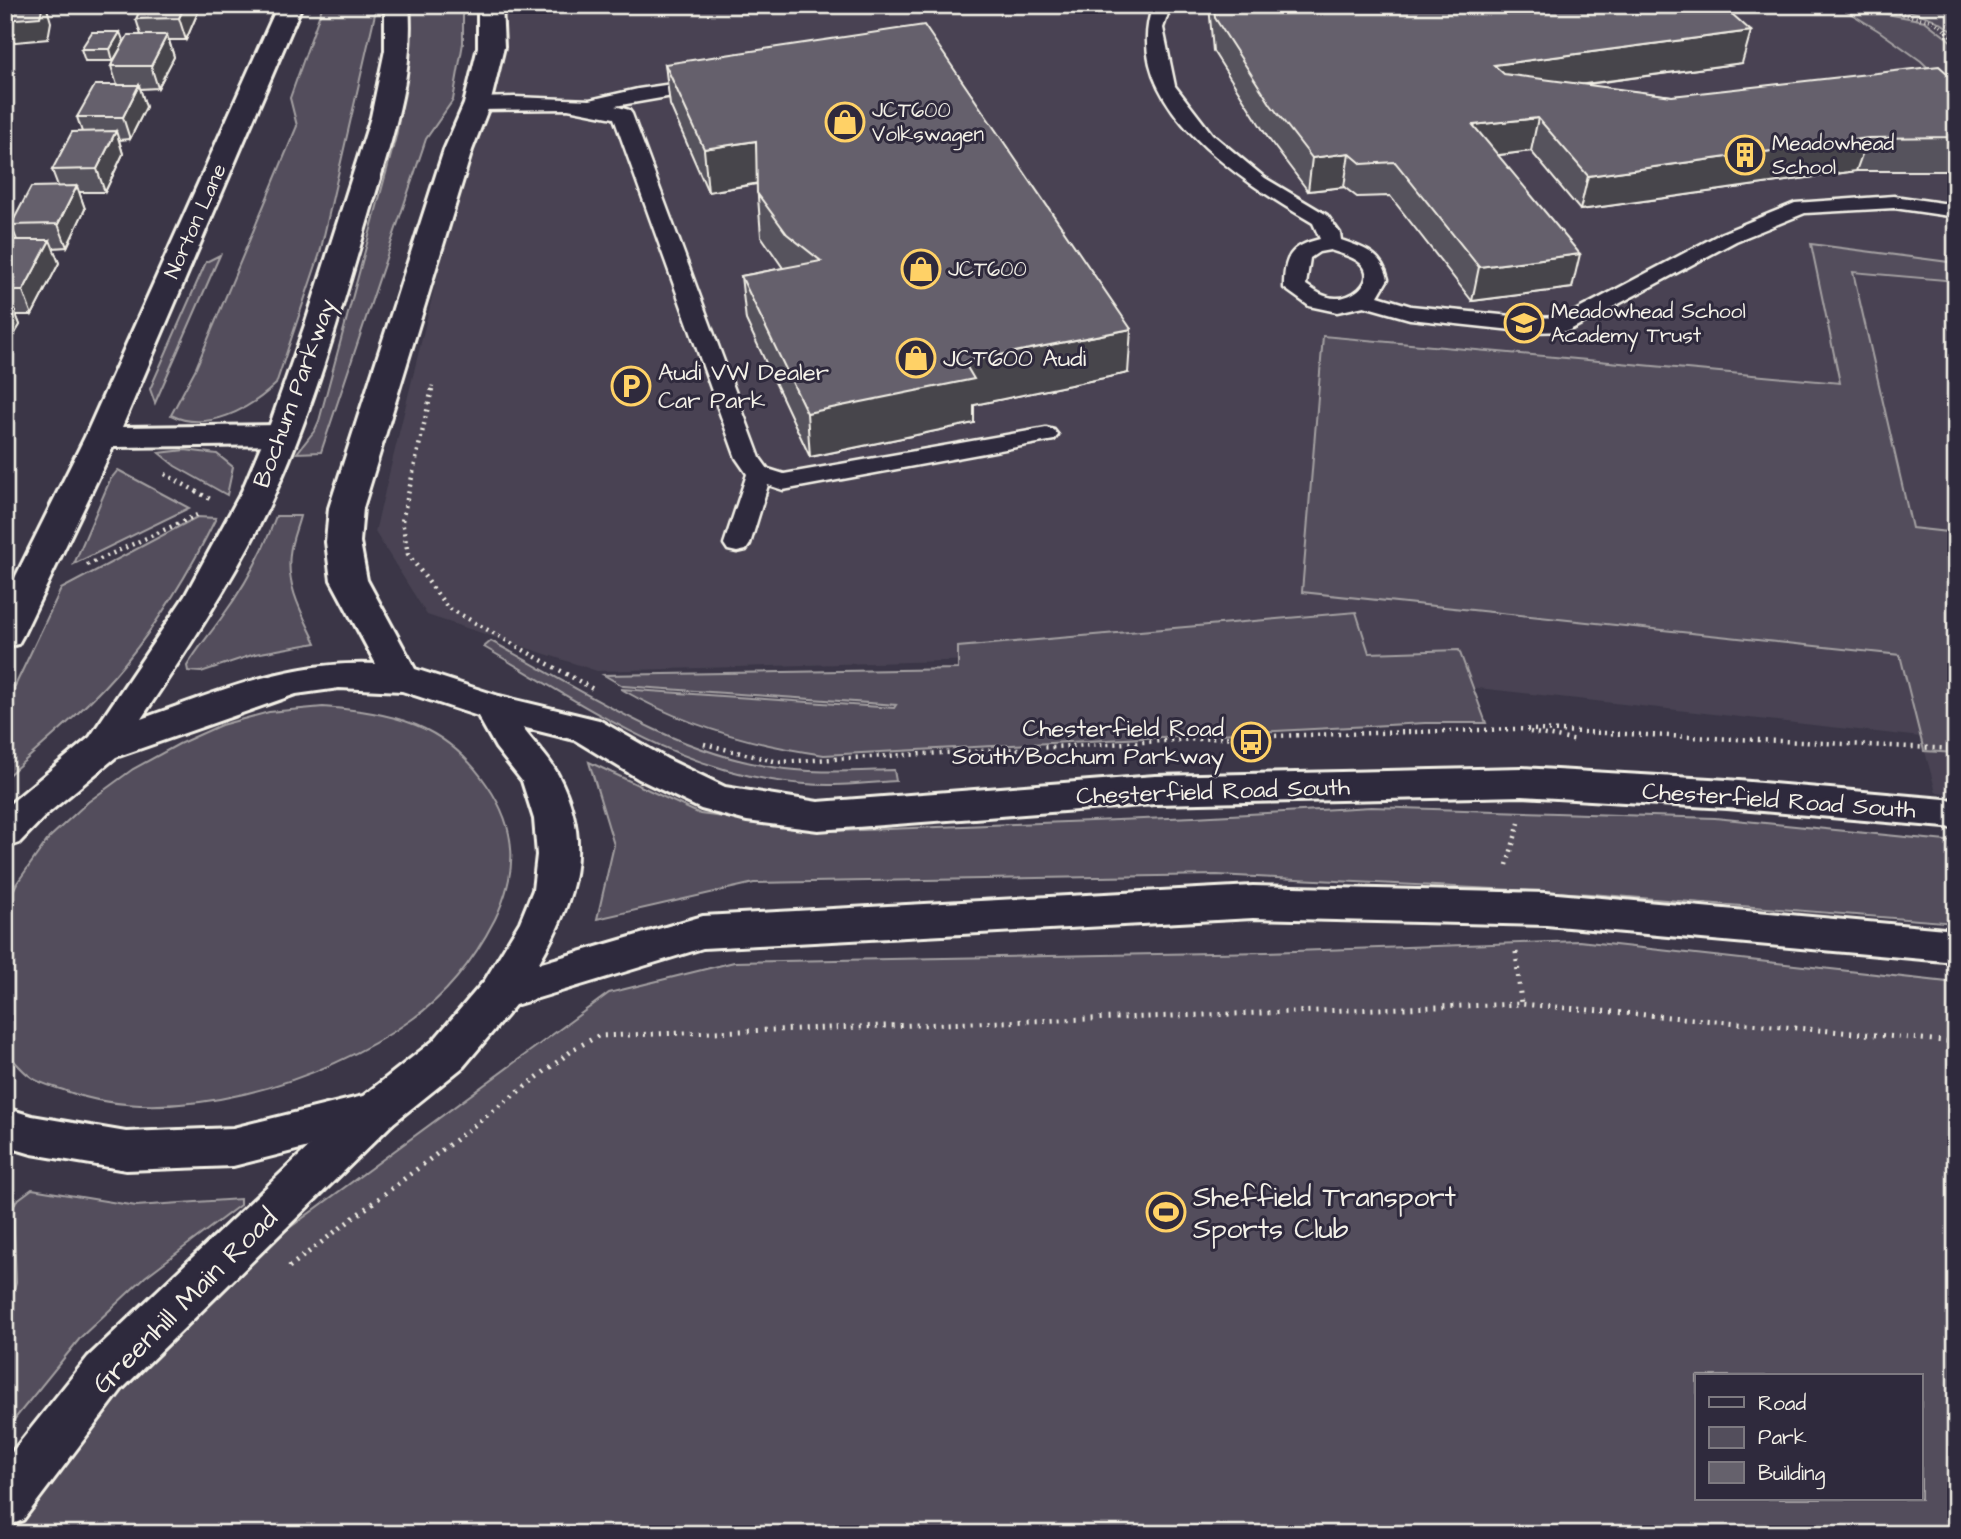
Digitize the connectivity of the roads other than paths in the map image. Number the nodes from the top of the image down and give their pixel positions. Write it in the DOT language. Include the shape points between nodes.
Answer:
graph roads {
  1 [pos="290,5"];
  2 [pos="397,5"];
  3 [pos="490,5"];
  4 [pos="1161,5"];
  5 [pos="728,82"];
  6 [pos="477,104"];
  7 [pos="595,105"];
  8 [pos="1956,211"];
  9 [pos="1331,244"];
  10 [pos="1364,299"];
  11 [pos="282,435"];
  12 [pos="1046,435"];
  13 [pos="101,437"];
  14 [pos="759,474"];
  15 [pos="737,544"];
  16 [pos="5,635"];
  17 [pos="401,678"];
  18 [pos="492,706"];
  19 [pos="103,747"];
  20 [pos="1956,814"];
  21 [pos="5,833"];
  22 [pos="1956,946"];
  23 [pos="500,992"];
  24 [pos="376,1111"];
  25 [pos="5,1127"];
  26 [pos="5,1502"];
  1 -- 13 [label="main road, Norton Lane"];
  2 -- 11 [label="main road, Bochum Parkway" via="396,66 383,116 344,257"];
  3 -- 6 [label="main road" via="491,47"];
  4 -- 9 [label="lane" via="1154,28 1166,87 1205,138 1258,183 1320,219 1330,233"];
  5 -- 7 [label="lane" via="638,94"];
  6 -- 7 [label="lane" via="548,101"];
  6 -- 17 [label="main road" via="458,150 346,508 343,541 349,580"];
  7 -- 14 [label="lane" via="622,114 748,458"];
  8 -- 10 [label="lane" via="1894,202 1802,207 1729,237 1568,324 1531,325 1410,312"];
  9 -- 10 [label="lane" via="1350,247 1373,261 1375,281"];
  9 -- 10 [label="lane" via="1317,244 1300,255 1294,267 1295,288 1315,302"];
  11 -- 13 [label="main road"];
  11 -- 19 [label="main road, Bochum Parkway" via="253,505 212,580"];
  12 -- 14 [label="lane" via="783,482"];
  13 -- 16 [label="main road, Norton Lane"];
  14 -- 15 [label="lane"];
  17 -- 18 [label="main road, Chesterfield Road South"];
  17 -- 19 [label="main road, Chesterfield Road South" via="339,675 296,681"];
  18 -- 20 [label="main road, Chesterfield Road South" via="586,729 715,799 818,816 1155,790 1522,782"];
  18 -- 23 [label="main road, Greenhill Main Road" via="509,738 540,777 554,819 557,855 553,890 539,926"];
  19 -- 21 [label="main road"];
  22 -- 23 [label="main road" via="1546,909 1253,902 703,932"];
  23 -- 24 [label="main road, Greenhill Main Road" via="448,1054"];
  24 -- 25 [label="main road" via="220,1148 127,1152"];
  24 -- 26 [label="main road, Greenhill Main Road" via="105,1373"];
}
